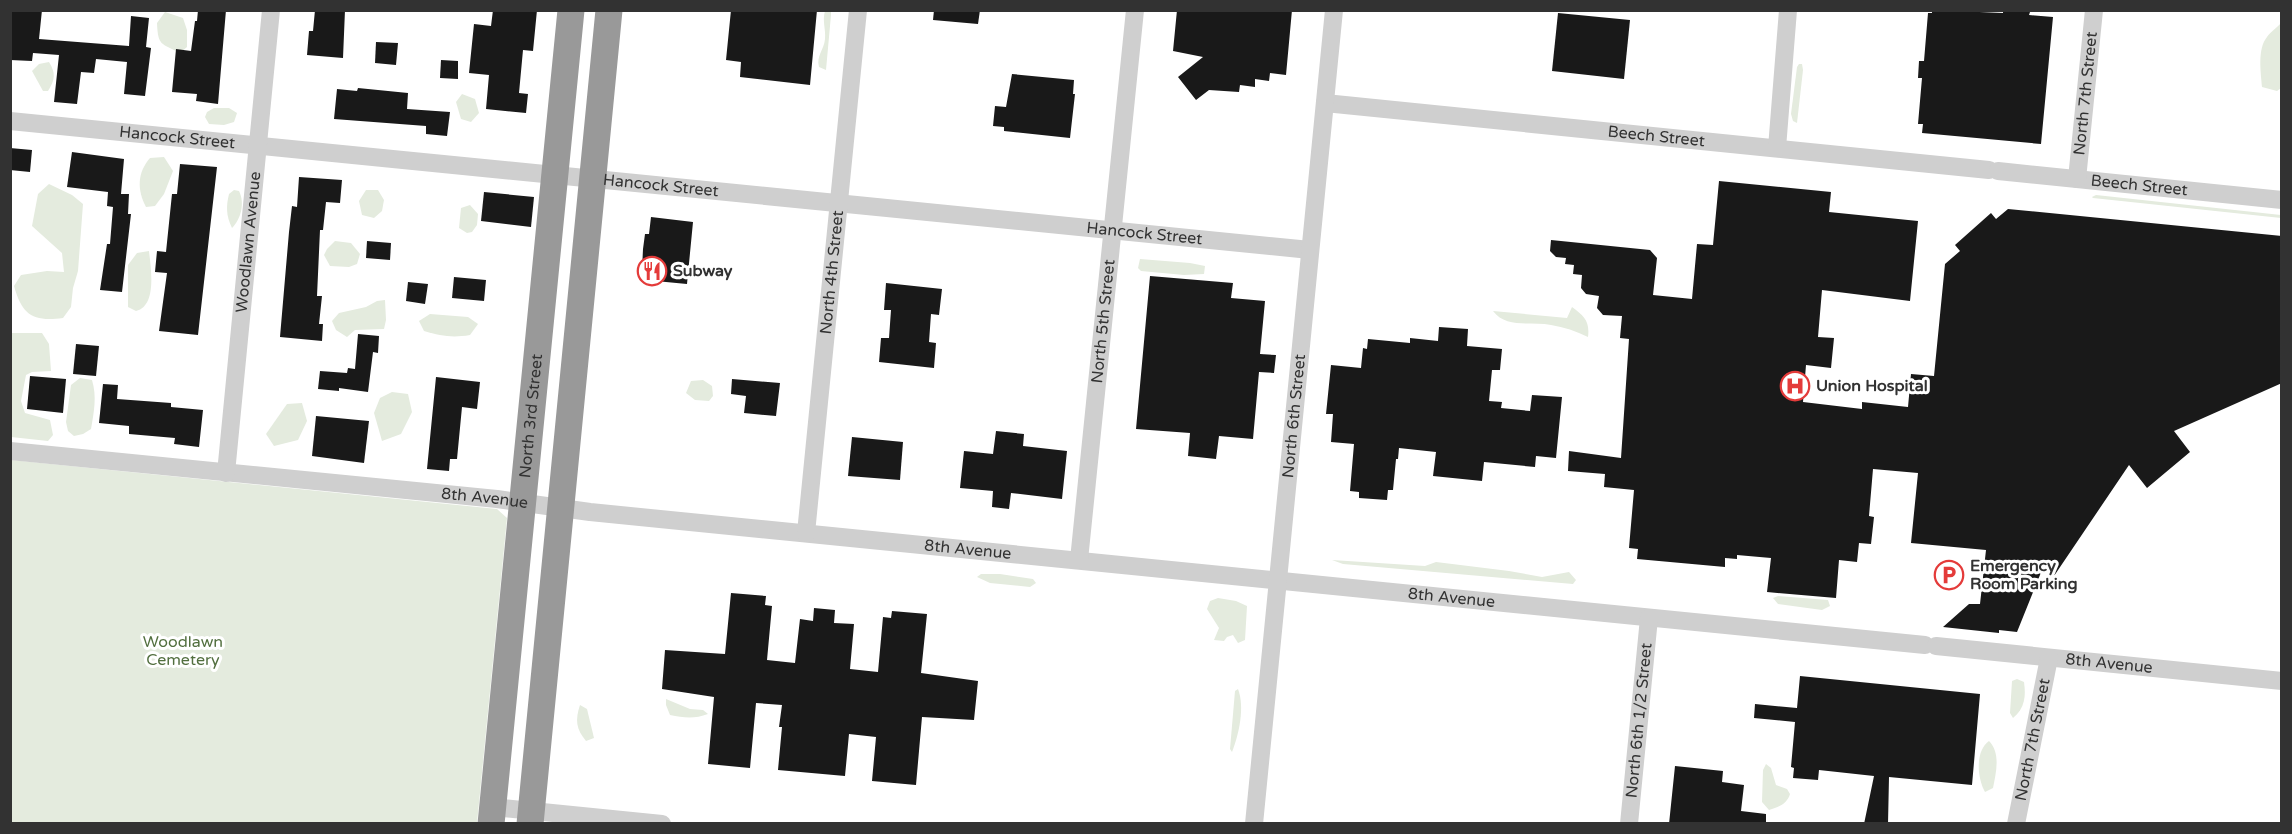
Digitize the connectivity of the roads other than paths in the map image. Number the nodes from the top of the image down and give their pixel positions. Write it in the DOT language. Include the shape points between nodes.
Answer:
graph roads {
  1 [pos="271,10"];
  2 [pos="571,10"];
  3 [pos="609,10"];
  4 [pos="858,10"];
  5 [pos="1135,10"];
  6 [pos="1334,10"];
  7 [pos="1788,10"];
  8 [pos="2094,10"];
  9 [pos="1325,103"];
  10 [pos="10,121"];
  11 [pos="257,146"];
  12 [pos="1777,148"];
  13 [pos="555,174"];
  14 [pos="593,178"];
  15 [pos="2078,179"];
  16 [pos="2282,200"];
  17 [pos="839,203"];
  18 [pos="1112,231"];
  19 [pos="1310,250"];
  20 [pos="10,451"];
  21 [pos="226,473"];
  22 [pos="523,503"];
  23 [pos="561,508"];
  24 [pos="806,533"];
  25 [pos="1079,560"];
  26 [pos="1278,580"];
  27 [pos="1649,618"];
  28 [pos="2049,658"];
  29 [pos="2282,681"];
  30 [pos="492,815"];
  31 [pos="531,817"];
  32 [pos="662,824"];
  33 [pos="1254,824"];
  34 [pos="1629,824"];
  35 [pos="2016,824"];
  1 -- 11 [label="street, Woodlawn Avenue"];
  2 -- 13 [label="highway, North 3rd Street"];
  3 -- 14 [label="highway"];
  4 -- 17 [label="street, North 4th Street"];
  5 -- 18 [label="street, North 5th Street"];
  6 -- 9 [label="street, North 6th Street"];
  7 -- 12 [label="street"];
  8 -- 15 [label="street, North 7th Street"];
  9 -- 12 [label="street, Beech Street"];
  9 -- 19 [label="street, North 6th Street"];
  10 -- 11 [label="street, Hancock Street"];
  11 -- 13 [label="street, Hancock Street"];
  11 -- 21 [label="street, Woodlawn Avenue"];
  12 -- 15 [label="street, Beech Street"];
  13 -- 14 [label="street, Hancock Street"];
  13 -- 22 [label="highway, North 3rd Street"];
  14 -- 17 [label="street, Hancock Street"];
  14 -- 23 [label="highway"];
  15 -- 16 [label="street, Beech Street"];
  17 -- 18 [label="street, Hancock Street"];
  17 -- 24 [label="street, North 4th Street"];
  18 -- 19 [label="street, Hancock Street"];
  18 -- 25 [label="street, North 5th Street"];
  19 -- 26 [label="street, North 6th Street"];
  20 -- 21 [label="street, 8th Avenue"];
  21 -- 22 [label="street, 8th Avenue"];
  22 -- 23 [label="street, 8th Avenue"];
  22 -- 30 [label="highway, North 3rd Street"];
  23 -- 24 [label="street, 8th Avenue"];
  23 -- 31 [label="highway"];
  24 -- 25 [label="street, 8th Avenue"];
  25 -- 26 [label="street, 8th Avenue"];
  26 -- 27 [label="street, 8th Avenue"];
  26 -- 33 [label="street, North 6th Street"];
  27 -- 28 [label="street, 8th Avenue"];
  27 -- 34 [label="street, North 6th 1/2 Street"];
  28 -- 29 [label="street, 8th Avenue"];
  28 -- 35 [label="street, North 7th Street"];
  30 -- 31 [label="street"];
  31 -- 32 [label="street"];
}
